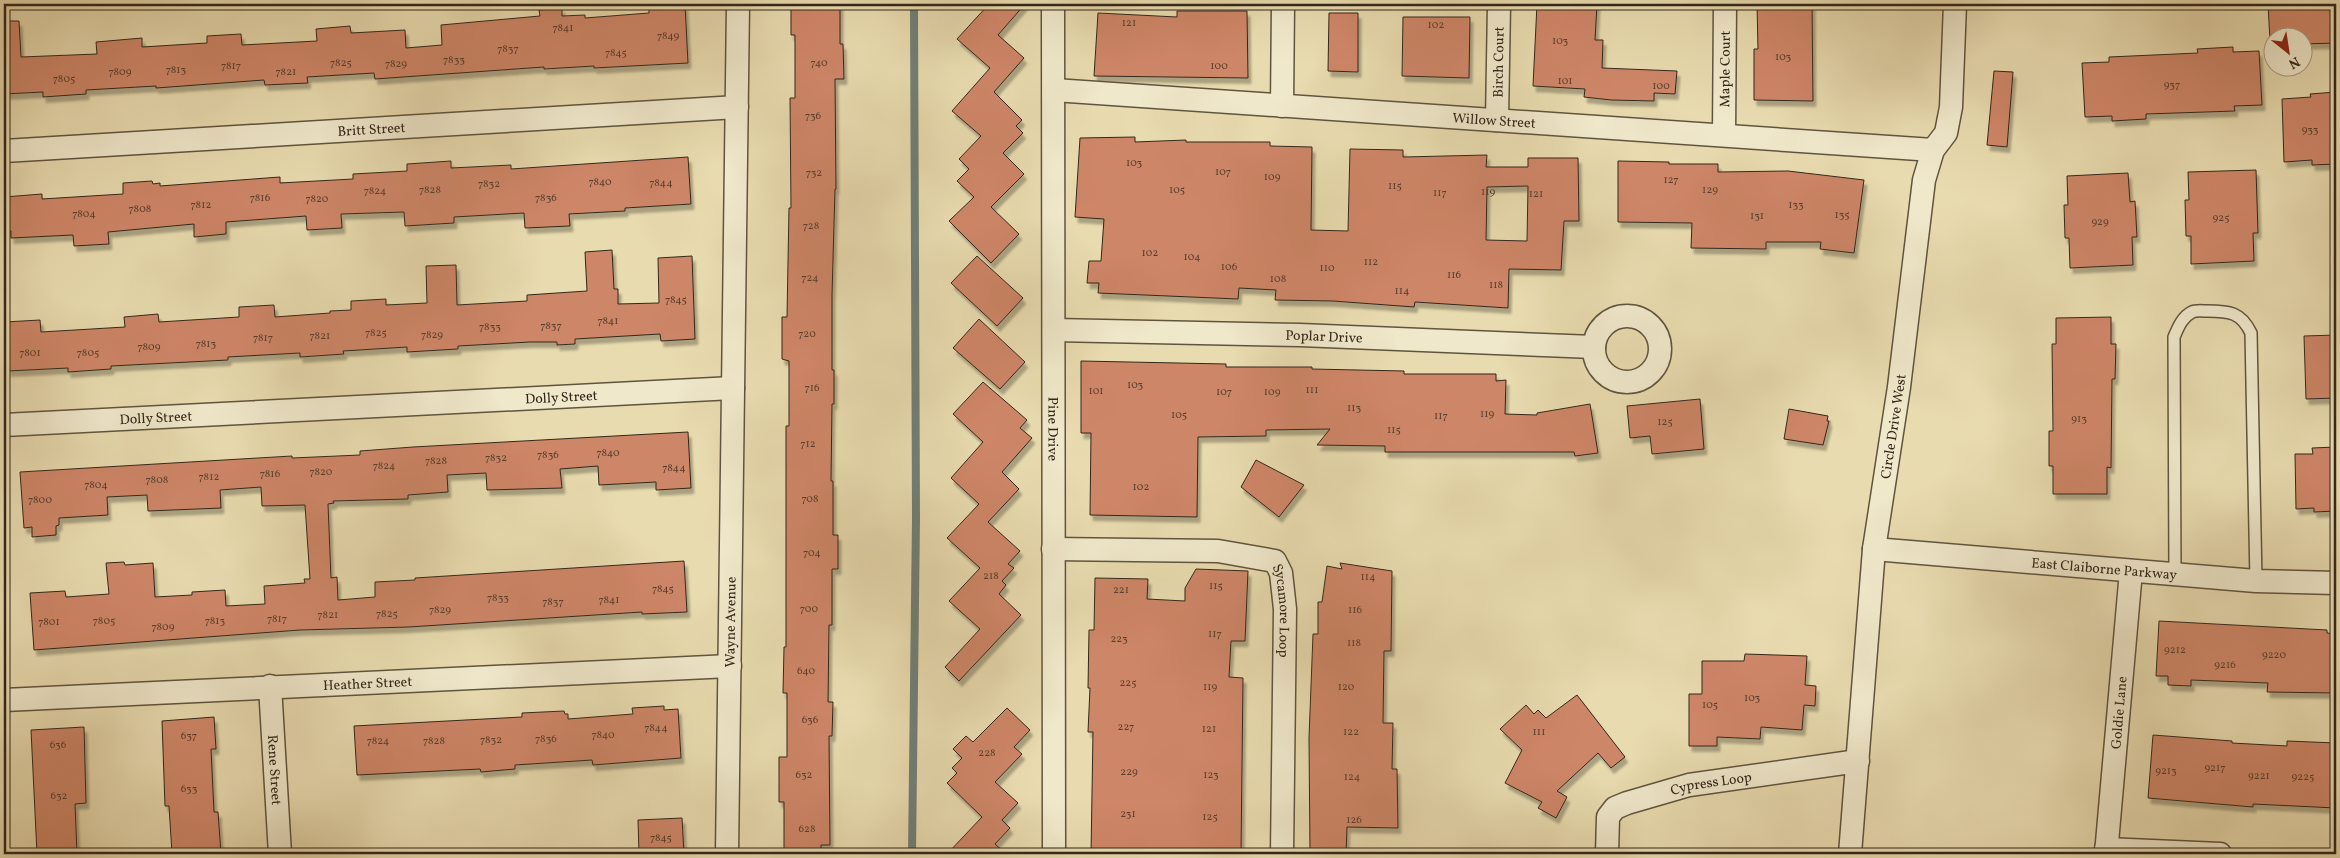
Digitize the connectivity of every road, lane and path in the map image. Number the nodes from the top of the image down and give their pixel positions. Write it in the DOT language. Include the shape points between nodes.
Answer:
graph roads {
  1 [pos="738,4"];
  2 [pos="1053,4"];
  3 [pos="1283,4"];
  4 [pos="1499,4"];
  5 [pos="1725,4"];
  6 [pos="1955,4"];
  7 [pos="1054,90"];
  8 [pos="1282,106"];
  9 [pos="737,107"];
  10 [pos="1497,120"];
  11 [pos="1724,135"];
  12 [pos="1933,150"];
  13 [pos="4,151"];
  14 [pos="1054,330"];
  15 [pos="1594,347"];
  16 [pos="733,388"];
  17 [pos="4,425"];
  18 [pos="1054,548"];
  19 [pos="1874,549"];
  20 [pos="2131,571"];
  21 [pos="2175,574"];
  22 [pos="2256,581"];
  23 [pos="2336,583"];
  24 [pos="730,666"];
  25 [pos="270,686"];
  26 [pos="4,700"];
  27 [pos="1858,761"];
  28 [pos="2106,852"];
  29 [pos="280,854"];
  30 [pos="727,854"];
  31 [pos="1054,854"];
  32 [pos="1282,854"];
  33 [pos="1607,854"];
  34 [pos="1850,854"];
  35 [pos="2220,854"];
  1 -- 9 [label="street"];
  2 -- 7 [label="street, Pine Drive"];
  3 -- 8 [label="street"];
  4 -- 10 [label="street, Birch Court"];
  5 -- 11 [label="street, Maple Court"];
  6 -- 12 [label="street, Circle Drive West" via="1952,107 1946,133"];
  7 -- 8 [label="street, Willow Street"];
  7 -- 14 [label="street, Pine Drive"];
  8 -- 10 [label="street, Willow Street"];
  9 -- 13 [label="street, Britt Street"];
  9 -- 16 [label="street"];
  10 -- 11 [label="street, Willow Street"];
  11 -- 12 [label="street, Willow Street"];
  12 -- 19 [label="street, Circle Drive West" via="1924,180 1899,387"];
  14 -- 15 [label="street, Poplar Drive" via="1300,335"];
  14 -- 18 [label="street, Pine Drive"];
  16 -- 17 [label="street, Dolly Street"];
  16 -- 24 [label="street, Wayne Avenue"];
  18 -- 31 [label="street, Pine Drive"];
  18 -- 32 [label="street, Sycamore Loop" via="1218,551 1275,561 1281,573 1284,609"];
  19 -- 20 [label="street, East Claiborne Parkway"];
  19 -- 27 [label="street, Circle Drive West"];
  20 -- 21 [label="street, East Claiborne Parkway"];
  20 -- 28 [label="street, Goldie Lane"];
  21 -- 22 [label="street, East Claiborne Parkway"];
  21 -- 22 [label="lane" via="2174,337 2182,320 2193,312 2222,311 2246,321 2251,333"];
  22 -- 23 [label="street, East Claiborne Parkway"];
  24 -- 25 [label="street, Heather Street"];
  24 -- 30 [label="street, Wayne Avenue"];
  25 -- 26 [label="street, Heather Street"];
  25 -- 29 [label="street, Rene Street"];
  27 -- 33 [label="street, Cypress Loop" via="1689,785 1627,803 1615,808 1608,817"];
  27 -- 34 [label="street, Circle Drive West"];
  28 -- 35 [label="street"];
}
